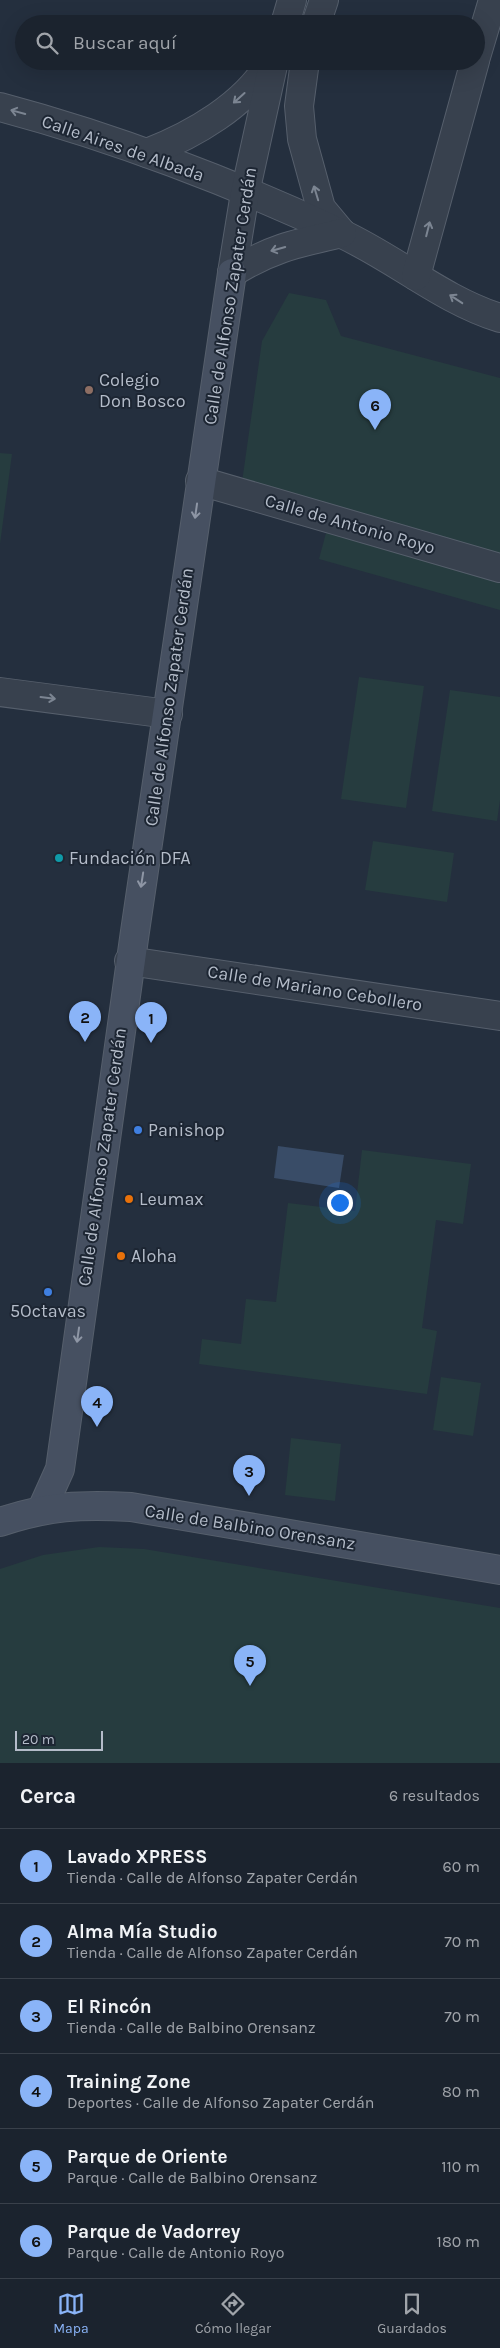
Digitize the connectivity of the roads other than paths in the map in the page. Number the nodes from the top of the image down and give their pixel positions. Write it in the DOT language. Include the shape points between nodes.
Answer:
graph roads {
  1 [pos="292,0"];
  2 [pos="324,0"];
  3 [pos="493,0"];
  4 [pos="288,15"];
  5 [pos="319,15"];
  6 [pos="485,27"];
  7 [pos="266,70"];
  8 [pos="270,70"];
  9 [pos="304,70"];
  10 [pos="473,70"];
  11 [pos="0,107"];
  12 [pos="147,153"];
  13 [pos="245,193"];
  14 [pos="342,234"];
  15 [pos="232,272"];
  16 [pos="416,276"];
  17 [pos="500,318"];
  18 [pos="200,481"];
  19 [pos="500,568"];
  20 [pos="0,692"];
  21 [pos="168,714"];
  22 [pos="129,960"];
  23 [pos="500,1016"];
  24 [pos="42,1509"];
  25 [pos="0,1522"];
  26 [pos="500,1570"];
  1 -- 4 [label="street"];
  2 -- 5 [label="street"];
  3 -- 6 [label="street"];
  7 -- 12 [label="street, one-way" via="223,112 169,145"];
  8 -- 13 [label="street, Calle de Alfonso Zapater Cerdán"];
  14 -- 9 [label="street, one-way" via="321,208 302,139 299,106"];
  16 -- 10 [label="street, one-way"];
  12 -- 11 [label="street, Calle Aires de Albada, one-way"];
  12 -- 13 [label="street, Calle Aires de Albada"];
  13 -- 14 [label="street, Calle Aires de Albada"];
  13 -- 15 [label="street, Calle de Alfonso Zapater Cerdán"];
  14 -- 15 [label="street, one-way" via="272,250"];
  14 -- 16 [label="street"];
  15 -- 18 [label="street, Calle de Alfonso Zapater Cerdán"];
  17 -- 16 [label="street, one-way" via="470,309"];
  18 -- 19 [label="street, Calle de Antonio Royo"];
  18 -- 21 [label="street, Calle de Alfonso Zapater Cerdán, one-way"];
  20 -- 21 [label="street, one-way"];
  21 -- 22 [label="street, Calle de Alfonso Zapater Cerdán, one-way"];
  22 -- 23 [label="street, Calle de Mariano Cebollero"];
  22 -- 24 [label="street, Calle de Alfonso Zapater Cerdán, one-way" via="60,1469"];
  24 -- 25 [label="street, Calle de Balbino Orensanz"];
  24 -- 26 [label="street, Calle de Balbino Orensanz" via="88,1505 131,1507"];
}
